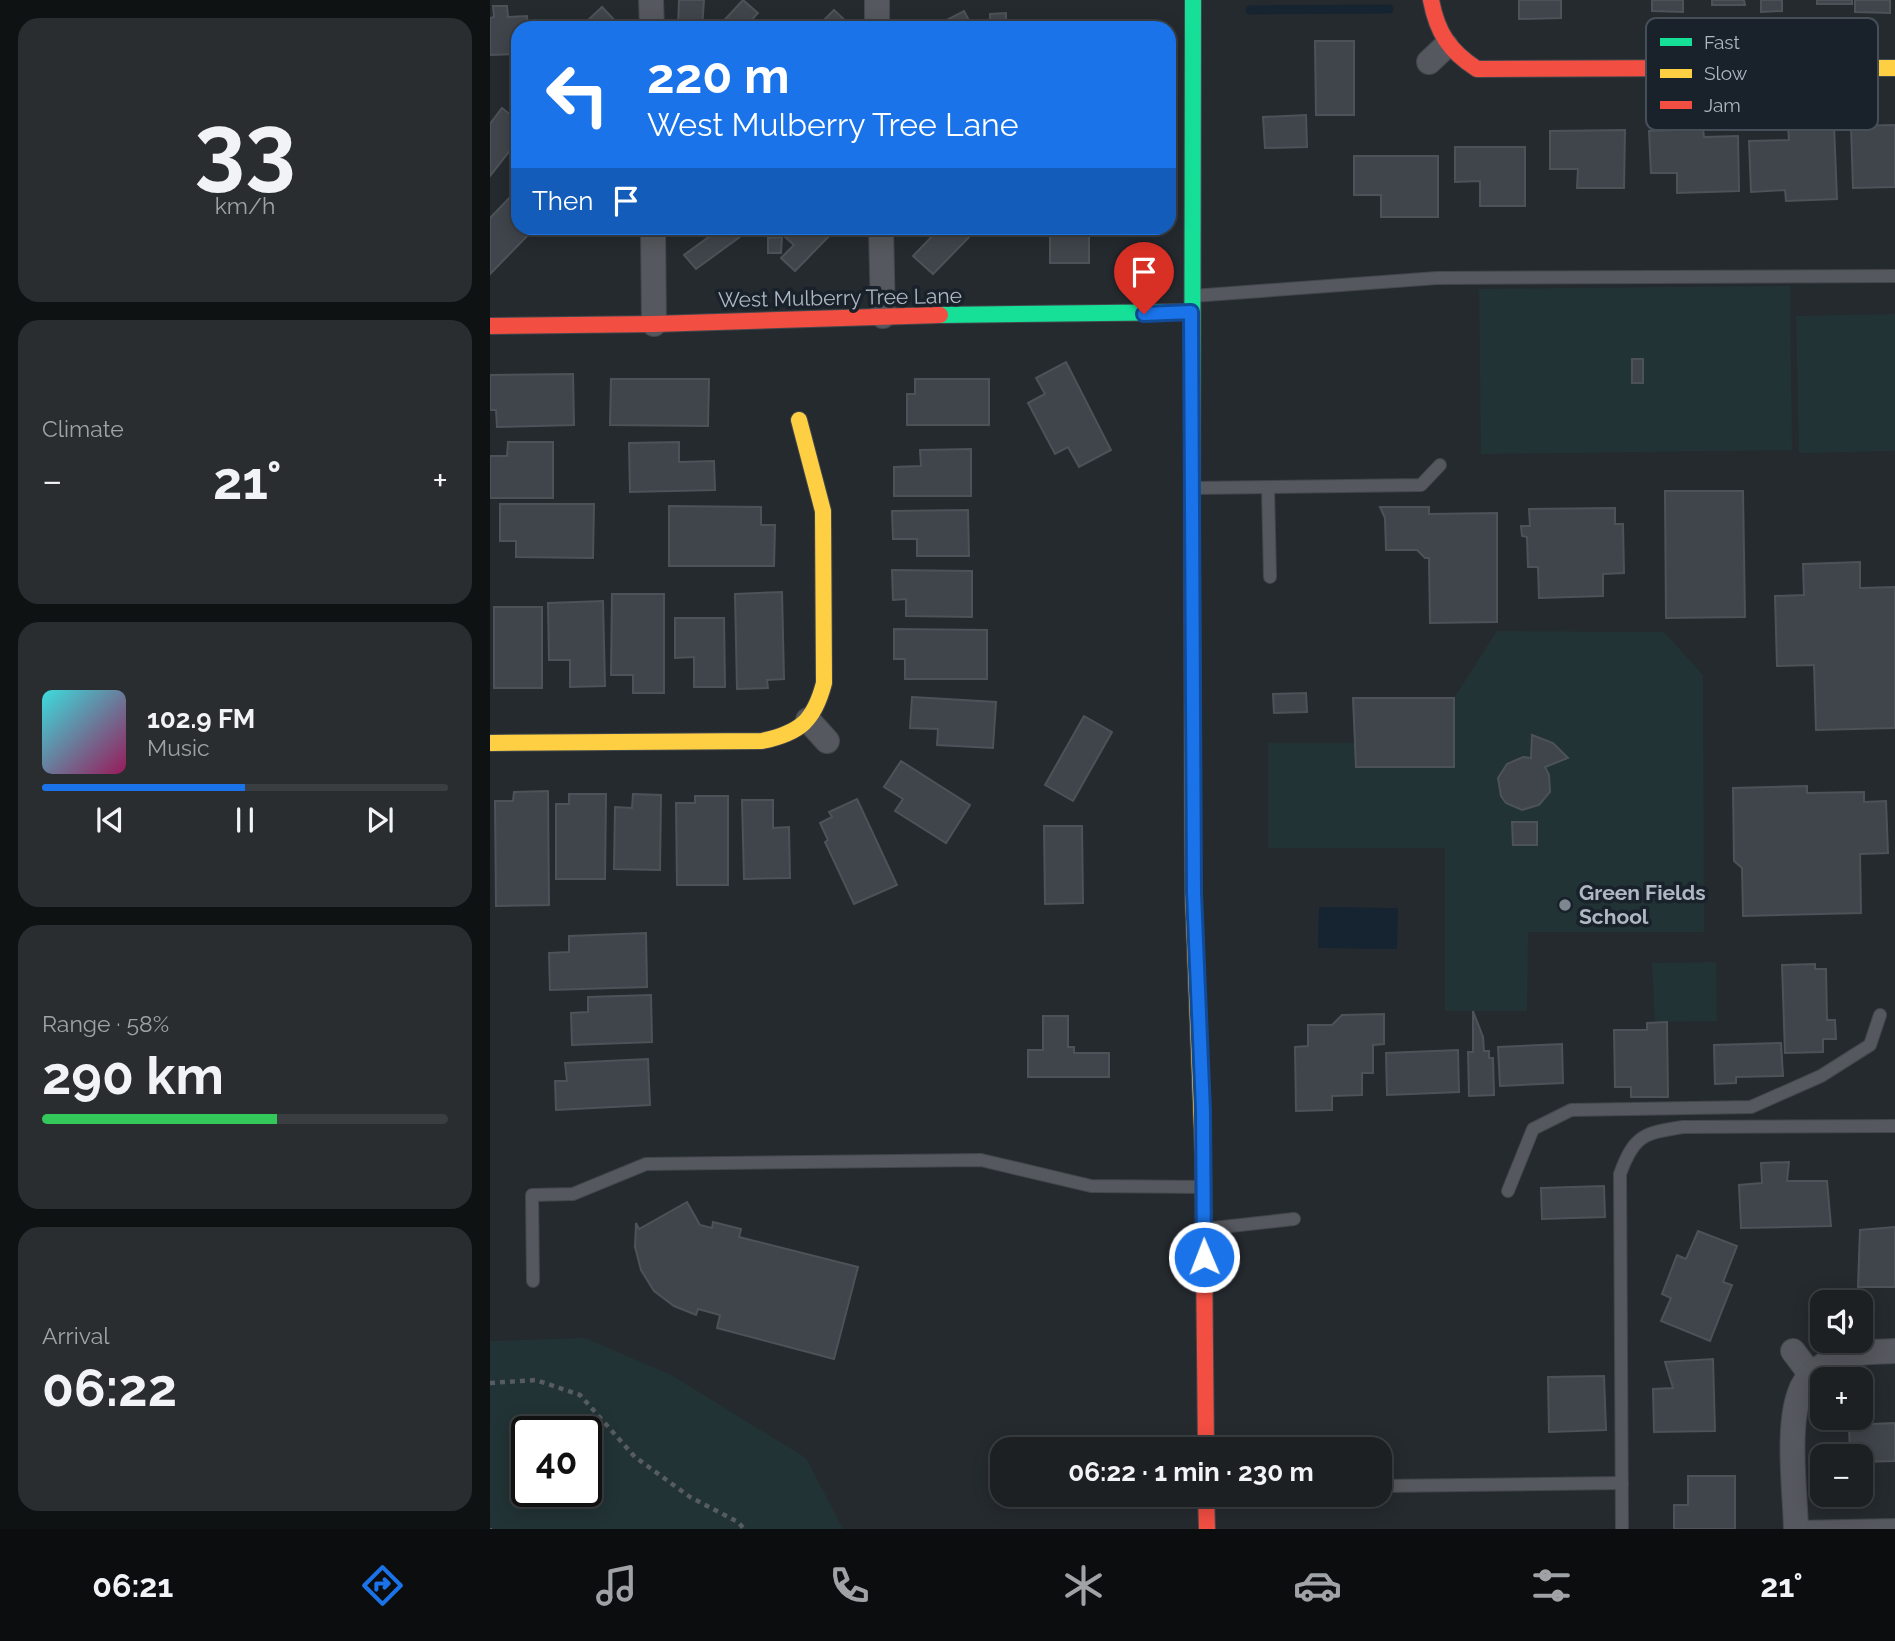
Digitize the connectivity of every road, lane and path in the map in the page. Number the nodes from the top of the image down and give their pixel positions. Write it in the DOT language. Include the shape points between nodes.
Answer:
graph roads {
  1 [pos="651,0"];
  2 [pos="877,0"];
  3 [pos="1193,0"];
  4 [pos="1432,0"];
  5 [pos="652,21"];
  6 [pos="877,21"];
  7 [pos="1646,70"];
  8 [pos="653,235"];
  9 [pos="881,235"];
  10 [pos="1895,276"];
  11 [pos="1192,304"];
  12 [pos="883,316"];
  13 [pos="654,324"];
  14 [pos="490,326"];
  15 [pos="799,420"];
  16 [pos="1440,465"];
  17 [pos="1192,488"];
  18 [pos="1268,488"];
  19 [pos="1270,577"];
  20 [pos="808,720"];
  21 [pos="827,741"];
  22 [pos="490,743"];
  23 [pos="1880,1015"];
  24 [pos="1895,1126"];
  25 [pos="1202,1187"];
  26 [pos="1508,1191"];
  27 [pos="1294,1219"];
  28 [pos="1203,1230"];
  29 [pos="533,1281"];
  30 [pos="1793,1351"];
  31 [pos="1895,1351"];
  32 [pos="1821,1367"];
  33 [pos="1810,1374"];
  34 [pos="1810,1376"];
  35 [pos="490,1383"];
  36 [pos="1206,1437"];
  37 [pos="1622,1483"];
  38 [pos="1392,1486"];
  39 [pos="1206,1507"];
  40 [pos="1895,1525"];
  41 [pos="1796,1528"];
  42 [pos="744,1529"];
  43 [pos="1207,1529"];
  44 [pos="1622,1529"];
  1 -- 5 [label="street"];
  2 -- 6 [label="street"];
  3 -- 11 [label="street"];
  4 -- 7 [label="street" via="1443,53 1477,69"];
  8 -- 13 [label="street"];
  9 -- 12 [label="street"];
  10 -- 11 [label="lane" via="1437,278"];
  11 -- 12 [label="street, West Mulberry Tree Lane"];
  11 -- 17 [label="street"];
  12 -- 13 [label="street, West Mulberry Tree Lane"];
  13 -- 14 [label="street, West Mulberry Tree Lane"];
  15 -- 20 [label="street" via="822,512 824,683"];
  16 -- 18 [label="lane" via="1421,485"];
  17 -- 18 [label="lane"];
  17 -- 25 [label="street" via="1194,893"];
  18 -- 19 [label="lane"];
  20 -- 21 [label="street"];
  20 -- 22 [label="street" via="797,731 762,741"];
  23 -- 26 [label="lane" via="1870,1045 1821,1076 1751,1107 1571,1110 1533,1129"];
  24 -- 37 [label="lane" via="1683,1127 1650,1132 1629,1149 1620,1174"];
  25 -- 28 [label="street"];
  25 -- 29 [label="lane" via="1091,1186 981,1160 646,1164 573,1194 532,1195"];
  27 -- 28 [label="lane"];
  28 -- 36 [label="street"];
  30 -- 33 [label="street"];
  31 -- 32 [label="street" via="1861,1352"];
  34 -- 41 [label="street" via="1799,1393 1794,1427"];
  35 -- 42 [label="path" via="536,1380 580,1395 635,1457"];
  37 -- 38 [label="lane"];
  37 -- 44 [label="lane"];
  39 -- 43 [label="street"];
  40 -- 41 [label="lane"];
}
